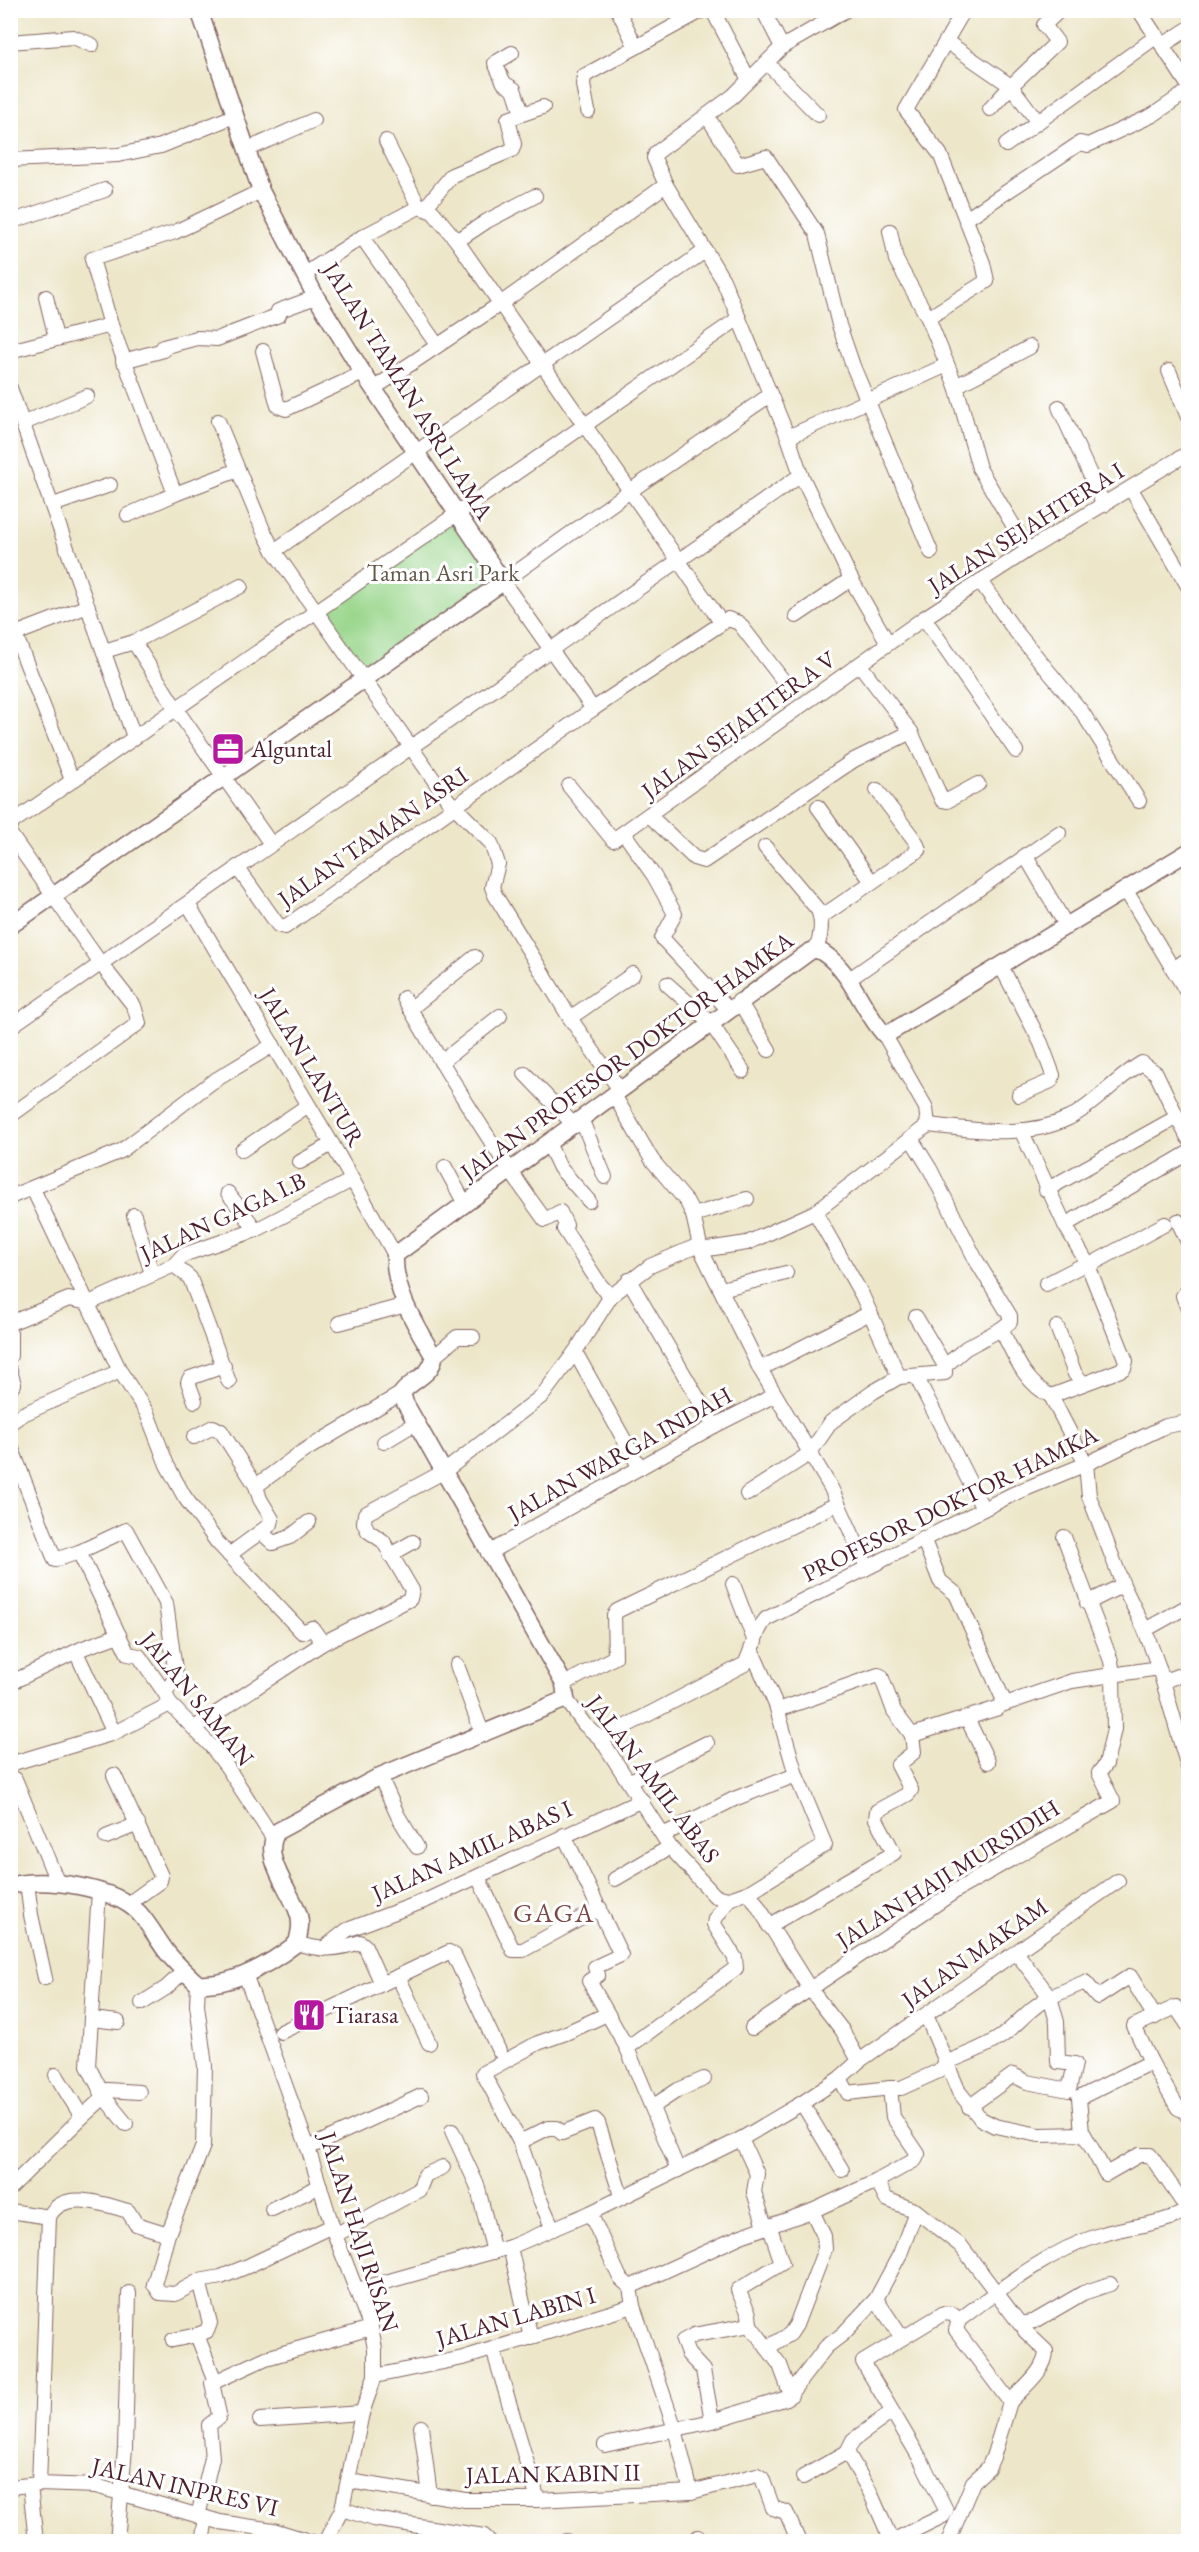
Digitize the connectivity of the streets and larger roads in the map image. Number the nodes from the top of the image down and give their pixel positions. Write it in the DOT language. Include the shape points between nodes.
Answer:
graph roads {
  1 [pos="199,10"];
  2 [pos="618,10"];
  3 [pos="763,10"];
  4 [pos="846,10"];
  5 [pos="964,10"];
  6 [pos="1060,10"];
  7 [pos="1143,12"];
  8 [pos="709,13"];
  9 [pos="1188,29"];
  10 [pos="12,39"];
  11 [pos="1160,41"];
  12 [pos="946,42"];
  13 [pos="92,45"];
  14 [pos="636,46"];
  15 [pos="782,47"];
  16 [pos="512,52"];
  17 [pos="767,63"];
  18 [pos="748,78"];
  19 [pos="1188,85"];
  20 [pos="1011,86"];
  21 [pos="1188,91"];
  22 [pos="543,106"];
  23 [pos="990,109"];
  24 [pos="588,111"];
  25 [pos="522,113"];
  26 [pos="818,115"];
  27 [pos="234,116"];
  28 [pos="707,116"];
  29 [pos="314,120"];
  30 [pos="1038,122"];
  31 [pos="386,141"];
  32 [pos="1006,145"];
  33 [pos="246,150"];
  34 [pos="10,160"];
  35 [pos="666,185"];
  36 [pos="105,190"];
  37 [pos="261,191"];
  38 [pos="535,196"];
  39 [pos="422,207"];
  40 [pos="966,219"];
  41 [pos="10,222"];
  42 [pos="890,231"];
  43 [pos="362,237"];
  44 [pos="457,241"];
  45 [pos="705,250"];
  46 [pos="305,274"];
  47 [pos="46,297"];
  48 [pos="316,297"];
  49 [pos="500,303"];
  50 [pos="739,318"];
  51 [pos="928,318"];
  52 [pos="111,325"];
  53 [pos="56,338"];
  54 [pos="437,345"];
  55 [pos="1030,347"];
  56 [pos="10,351"];
  57 [pos="263,351"];
  58 [pos="123,361"];
  59 [pos="542,364"];
  60 [pos="946,365"];
  61 [pos="1169,371"];
  62 [pos="363,373"];
  63 [pos="956,386"];
  64 [pos="10,388"];
  65 [pos="373,389"];
  66 [pos="771,395"];
  67 [pos="87,396"];
  68 [pos="867,401"];
  69 [pos="1059,407"];
  70 [pos="1188,417"];
  71 [pos="18,419"];
  72 [pos="218,421"];
  73 [pos="584,425"];
  74 [pos="788,436"];
  75 [pos="416,452"];
  76 [pos="1188,453"];
  77 [pos="238,470"];
  78 [pos="801,475"];
  79 [pos="110,485"];
  80 [pos="1131,489"];
  81 [pos="630,491"];
  82 [pos="175,494"];
  83 [pos="53,505"];
  84 [pos="1104,505"];
  85 [pos="456,514"];
  86 [pos="128,515"];
  87 [pos="1028,550"];
  88 [pos="274,551"];
  89 [pos="931,552"];
  90 [pos="678,561"];
  91 [pos="851,579"];
  92 [pos="980,581"];
  93 [pos="503,582"];
  94 [pos="242,586"];
  95 [pos="1188,586"];
  96 [pos="88,606"];
  97 [pos="318,612"];
  98 [pos="796,616"];
  99 [pos="924,618"];
  100 [pos="721,622"];
  101 [pos="12,630"];
  102 [pos="134,642"];
  103 [pos="888,643"];
  104 [pos="550,648"];
  105 [pos="104,651"];
  106 [pos="860,665"];
  107 [pos="364,678"];
  108 [pos="782,679"];
  109 [pos="176,709"];
  110 [pos="593,709"];
  111 [pos="911,732"];
  112 [pos="134,737"];
  113 [pos="410,746"];
  114 [pos="1016,751"];
  115 [pos="224,777"];
  116 [pos="72,780"];
  117 [pos="978,784"];
  118 [pos="569,786"];
  119 [pos="877,790"];
  120 [pos="1139,801"];
  121 [pos="819,807"];
  122 [pos="455,808"];
  123 [pos="650,816"];
  124 [pos="10,824"];
  125 [pos="1059,832"];
  126 [pos="10,834"];
  127 [pos="619,837"];
  128 [pos="271,844"];
  129 [pos="765,847"];
  130 [pos="1188,852"];
  131 [pos="1025,855"];
  132 [pos="237,867"];
  133 [pos="872,882"];
  134 [pos="1125,889"];
  135 [pos="53,896"];
  136 [pos="188,904"];
  137 [pos="821,918"];
  138 [pos="10,926"];
  139 [pos="1066,927"];
  140 [pos="816,949"];
  141 [pos="475,957"];
  142 [pos="1188,959"];
  143 [pos="101,964"];
  144 [pos="1001,966"];
  145 [pos="1173,969"];
  146 [pos="633,974"];
  147 [pos="848,980"];
  148 [pos="667,984"];
  149 [pos="1188,994"];
  150 [pos="734,1005"];
  151 [pos="500,1016"];
  152 [pos="570,1018"];
  153 [pos="710,1022"];
  154 [pos="10,1027"];
  155 [pos="884,1034"];
  156 [pos="273,1045"];
  157 [pos="769,1050"];
  158 [pos="441,1062"];
  159 [pos="743,1071"];
  160 [pos="525,1074"];
  161 [pos="617,1092"];
  162 [pos="1018,1095"];
  163 [pos="307,1106"];
  164 [pos="10,1116"];
  165 [pos="1177,1117"];
  166 [pos="578,1123"];
  167 [pos="928,1125"];
  168 [pos="1021,1130"];
  169 [pos="1188,1138"];
  170 [pos="912,1140"];
  171 [pos="332,1144"];
  172 [pos="549,1145"];
  173 [pos="242,1150"];
  174 [pos="1188,1153"];
  175 [pos="300,1162"];
  176 [pos="445,1167"];
  177 [pos="510,1172"];
  178 [pos="605,1177"];
  179 [pos="352,1180"];
  180 [pos="33,1189"];
  181 [pos="1046,1190"];
  182 [pos="228,1193"];
  183 [pos="10,1197"];
  184 [pos="747,1198"];
  185 [pos="589,1201"];
  186 [pos="465,1204"];
  187 [pos="815,1212"];
  188 [pos="134,1215"];
  189 [pos="693,1215"];
  190 [pos="1065,1225"];
  191 [pos="256,1230"];
  192 [pos="1188,1242"];
  193 [pos="700,1247"];
  194 [pos="395,1255"];
  195 [pos="174,1264"];
  196 [pos="1088,1264"];
  197 [pos="786,1273"];
  198 [pos="152,1274"];
  199 [pos="629,1280"];
  200 [pos="1046,1284"];
  201 [pos="721,1289"];
  202 [pos="1188,1290"];
  203 [pos="611,1296"];
  204 [pos="89,1304"];
  205 [pos="406,1305"];
  206 [pos="1188,1309"];
  207 [pos="870,1313"];
  208 [pos="916,1317"];
  209 [pos="10,1323"];
  210 [pos="339,1323"];
  211 [pos="1057,1327"];
  212 [pos="1001,1329"];
  213 [pos="10,1333"];
  214 [pos="473,1337"];
  215 [pos="576,1352"];
  216 [pos="10,1356"];
  217 [pos="434,1357"];
  218 [pos="224,1366"];
  219 [pos="945,1366"];
  220 [pos="760,1369"];
  221 [pos="10,1371"];
  222 [pos="120,1371"];
  223 [pos="916,1376"];
  224 [pos="899,1377"];
  225 [pos="230,1382"];
  226 [pos="1083,1383"];
  227 [pos="10,1388"];
  228 [pos="402,1393"];
  229 [pos="775,1395"];
  230 [pos="1051,1396"];
  231 [pos="195,1401"];
  232 [pos="12,1415"];
  233 [pos="1188,1422"];
  234 [pos="414,1424"];
  235 [pos="714,1426"];
  236 [pos="194,1437"];
  237 [pos="384,1442"];
  238 [pos="10,1444"];
  239 [pos="809,1454"];
  240 [pos="1086,1464"];
  241 [pos="640,1468"];
  242 [pos="445,1471"];
  243 [pos="256,1486"];
  244 [pos="747,1494"];
  245 [pos="837,1504"];
  246 [pos="983,1509"];
  247 [pos="309,1522"];
  248 [pos="261,1532"];
  249 [pos="1064,1537"];
  250 [pos="923,1538"];
  251 [pos="412,1542"];
  252 [pos="79,1552"];
  253 [pos="488,1553"];
  254 [pos="229,1555"];
  255 [pos="390,1556"];
  256 [pos="867,1567"];
  257 [pos="733,1584"];
  258 [pos="1123,1585"];
  259 [pos="1087,1603"];
  260 [pos="1188,1606"];
  261 [pos="1145,1630"];
  262 [pos="119,1635"];
  263 [pos="323,1643"];
  264 [pos="754,1646"];
  265 [pos="76,1652"];
  266 [pos="457,1665"];
  267 [pos="1188,1672"];
  268 [pos="1113,1674"];
  269 [pos="1161,1675"];
  270 [pos="10,1683"];
  271 [pos="565,1691"];
  272 [pos="168,1698"];
  273 [pos="1003,1703"];
  274 [pos="778,1710"];
  275 [pos="967,1718"];
  276 [pos="194,1728"];
  277 [pos="114,1733"];
  278 [pos="483,1735"];
  279 [pos="912,1735"];
  280 [pos="601,1739"];
  281 [pos="707,1743"];
  282 [pos="988,1762"];
  283 [pos="10,1764"];
  284 [pos="1188,1767"];
  285 [pos="114,1775"];
  286 [pos="796,1775"];
  287 [pos="380,1776"];
  288 [pos="15,1779"];
  289 [pos="630,1781"];
  290 [pos="642,1800"];
  291 [pos="138,1824"];
  292 [pos="564,1835"];
  293 [pos="106,1837"];
  294 [pos="273,1838"];
  295 [pos="667,1841"];
  296 [pos="417,1847"];
  297 [pos="478,1876"];
  298 [pos="615,1879"];
  299 [pos="1118,1881"];
  300 [pos="27,1882"];
  301 [pos="58,1884"];
  302 [pos="10,1886"];
  303 [pos="99,1891"];
  304 [pos="749,1892"];
  305 [pos="729,1899"];
  306 [pos="128,1904"];
  307 [pos="600,1908"];
  308 [pos="769,1926"];
  309 [pos="297,1943"];
  310 [pos="323,1949"];
  311 [pos="1016,1952"];
  312 [pos="184,1971"];
  313 [pos="245,1974"];
  314 [pos="398,1976"];
  315 [pos="45,1978"];
  316 [pos="198,1984"];
  317 [pos="382,1984"];
  318 [pos="810,1989"];
  319 [pos="1050,1997"];
  320 [pos="142,2002"];
  321 [pos="607,2014"];
  322 [pos="926,2015"];
  323 [pos="1155,2017"];
  324 [pos="92,2019"];
  325 [pos="118,2022"];
  326 [pos="1188,2025"];
  327 [pos="752,2028"];
  328 [pos="280,2032"];
  329 [pos="429,2043"];
  330 [pos="627,2048"];
  331 [pos="499,2051"];
  332 [pos="859,2061"];
  333 [pos="1151,2062"];
  334 [pos="945,2063"];
  335 [pos="56,2075"];
  336 [pos="840,2078"];
  337 [pos="704,2079"];
  338 [pos="890,2088"];
  339 [pos="139,2092"];
  340 [pos="421,2096"];
  341 [pos="104,2097"];
  342 [pos="802,2103"];
  343 [pos="652,2107"];
  344 [pos="969,2107"];
  345 [pos="82,2117"];
  346 [pos="1188,2117"];
  347 [pos="126,2124"];
  348 [pos="452,2131"];
  349 [pos="1082,2133"];
  350 [pos="741,2139"];
  351 [pos="520,2142"];
  352 [pos="308,2148"];
  353 [pos="443,2167"];
  354 [pos="678,2170"];
  355 [pos="842,2170"];
  356 [pos="877,2181"];
  357 [pos="320,2186"];
  358 [pos="10,2188"];
  359 [pos="621,2196"];
  360 [pos="272,2209"];
  361 [pos="1188,2209"];
  362 [pos="10,2211"];
  363 [pos="812,2211"];
  364 [pos="916,2211"];
  365 [pos="590,2213"];
  366 [pos="49,2217"];
  367 [pos="767,2226"];
  368 [pos="553,2229"];
  369 [pos="334,2230"];
  370 [pos="168,2234"];
  371 [pos="510,2247"];
  372 [pos="494,2252"];
  373 [pos="198,2281"];
  374 [pos="1110,2284"];
  375 [pos="630,2287"];
  376 [pos="357,2290"];
  377 [pos="129,2293"];
  378 [pos="996,2293"];
  379 [pos="876,2299"];
  380 [pos="633,2306"];
  381 [pos="959,2320"];
  382 [pos="750,2325"];
  383 [pos="1024,2325"];
  384 [pos="371,2328"];
  385 [pos="197,2336"];
  386 [pos="531,2338"];
  387 [pos="902,2338"];
  388 [pos="173,2340"];
  389 [pos="766,2348"];
  390 [pos="493,2349"];
  391 [pos="375,2376"];
  392 [pos="215,2381"];
  393 [pos="791,2395"];
  394 [pos="1010,2402"];
  395 [pos="892,2412"];
  396 [pos="362,2413"];
  397 [pos="260,2420"];
  398 [pos="712,2421"];
  399 [pos="421,2427"];
  400 [pos="675,2429"];
  401 [pos="605,2445"];
  402 [pos="847,2452"];
  403 [pos="803,2477"];
  404 [pos="349,2481"];
  405 [pos="35,2484"];
  406 [pos="10,2487"];
  407 [pos="120,2492"];
  408 [pos="691,2492"];
  409 [pos="430,2495"];
  410 [pos="538,2500"];
  411 [pos="342,2509"];
  412 [pos="202,2517"];
  413 [pos="429,2534"];
  414 [pos="36,2541"];
  415 [pos="117,2541"];
  416 [pos="201,2541"];
  417 [pos="312,2541"];
  418 [pos="325,2541"];
  419 [pos="489,2541"];
  420 [pos="799,2541"];
  421 [pos="892,2541"];
  422 [pos="948,2541"];
  1 -- 27 [label="street, JALAN TAMAN ASRI LAMA"];
  2 -- 14 [label="street"];
  3 -- 15 [label="street"];
  4 -- 15 [label="street"];
  5 -- 12 [label="street"];
  6 -- 20 [label="street" via="1044,25 1057,42"];
  7 -- 11 [label="street"];
  8 -- 14 [label="street"];
  8 -- 18 [label="street"];
  9 -- 11 [label="street"];
  10 -- 13 [label="street" via="73,37"];
  11 -- 19 [label="street"];
  11 -- 30 [label="street"];
  12 -- 20 [label="street"];
  12 -- 40 [label="street" via="906,110 940,154"];
  14 -- 24 [label="street" via="584,76"];
  15 -- 17 [label="street"];
  16 -- 25 [label="street" via="495,63 504,83 514,89"];
  17 -- 18 [label="street"];
  17 -- 26 [label="street"];
  18 -- 28 [label="street" via="733,96"];
  20 -- 23 [label="street"];
  20 -- 30 [label="street"];
  21 -- 40 [label="street" via="1153,116 1088,145 1080,142"];
  22 -- 25 [label="street"];
  25 -- 39 [label="street" via="507,120 512,150 452,175"];
  27 -- 33 [label="street, JALAN TAMAN ASRI LAMA"];
  27 -- 34 [label="street" via="161,146 118,155"];
  28 -- 35 [label="street" via="656,153 655,163"];
  28 -- 68 [label="street" via="736,164 763,156 817,234 839,326"];
  29 -- 33 [label="street"];
  30 -- 32 [label="street"];
  31 -- 39 [label="street"];
  33 -- 37 [label="street, JALAN TAMAN ASRI LAMA"];
  35 -- 45 [label="street"];
  35 -- 49 [label="street"];
  36 -- 41 [label="street"];
  37 -- 46 [label="street, JALAN TAMAN ASRI LAMA"];
  37 -- 52 [label="street" via="175,232 95,256 92,264"];
  38 -- 44 [label="street" via="487,220"];
  39 -- 43 [label="street"];
  39 -- 44 [label="street" via="433,212"];
  40 -- 51 [label="street" via="987,281"];
  42 -- 51 [label="street" via="896,260"];
  43 -- 46 [label="street"];
  43 -- 54 [label="street"];
  44 -- 49 [label="street"];
  45 -- 50 [label="street"];
  45 -- 59 [label="street"];
  46 -- 48 [label="street, JALAN TAMAN ASRI LAMA"];
  47 -- 53 [label="street"];
  48 -- 58 [label="street" via="218,339 176,342 163,347 164,350"];
  48 -- 62 [label="street, JALAN TAMAN ASRI LAMA"];
  49 -- 54 [label="street"];
  49 -- 59 [label="street"];
  50 -- 66 [label="street"];
  50 -- 73 [label="street"];
  51 -- 60 [label="street"];
  52 -- 53 [label="street"];
  52 -- 58 [label="street"];
  53 -- 56 [label="street"];
  54 -- 65 [label="street"];
  55 -- 63 [label="street"];
  57 -- 62 [label="street" via="282,409"];
  58 -- 82 [label="street"];
  59 -- 73 [label="street"];
  59 -- 75 [label="street"];
  60 -- 63 [label="street"];
  60 -- 68 [label="street"];
  61 -- 70 [label="street"];
  62 -- 65 [label="street, JALAN TAMAN ASRI LAMA"];
  63 -- 87 [label="street" via="979,468"];
  64 -- 71 [label="street"];
  65 -- 75 [label="street, JALAN TAMAN ASRI LAMA"];
  66 -- 74 [label="street"];
  66 -- 81 [label="street"];
  67 -- 71 [label="street"];
  68 -- 74 [label="street"];
  68 -- 89 [label="street"];
  69 -- 84 [label="street"];
  71 -- 83 [label="street"];
  72 -- 77 [label="street"];
  73 -- 81 [label="street"];
  73 -- 85 [label="street"];
  74 -- 78 [label="street"];
  75 -- 85 [label="street, JALAN TAMAN ASRI LAMA"];
  75 -- 88 [label="street"];
  76 -- 80 [label="street, JALAN SEJAHTERA I"];
  77 -- 82 [label="street"];
  77 -- 88 [label="street"];
  78 -- 90 [label="street"];
  78 -- 91 [label="street"];
  79 -- 83 [label="street"];
  80 -- 84 [label="street, JALAN SEJAHTERA I"];
  80 -- 95 [label="street"];
  81 -- 90 [label="street"];
  81 -- 93 [label="street"];
  82 -- 86 [label="street"];
  83 -- 96 [label="street"];
  84 -- 87 [label="street, JALAN SEJAHTERA I"];
  85 -- 93 [label="street, JALAN TAMAN ASRI LAMA"];
  85 -- 97 [label="street"];
  87 -- 92 [label="street, JALAN SEJAHTERA I"];
  88 -- 97 [label="street"];
  90 -- 100 [label="street"];
  90 -- 104 [label="street"];
  91 -- 98 [label="street"];
  91 -- 103 [label="street"];
  92 -- 99 [label="street, JALAN SEJAHTERA I"];
  92 -- 120 [label="street" via="1082,712"];
  93 -- 104 [label="street, JALAN TAMAN ASRI LAMA"];
  93 -- 107 [label="street"];
  94 -- 102 [label="street"];
  96 -- 101 [label="street"];
  96 -- 105 [label="street"];
  97 -- 107 [label="street"];
  97 -- 109 [label="street"];
  99 -- 103 [label="street, JALAN SEJAHTERA I"];
  99 -- 114 [label="street"];
  100 -- 108 [label="street" via="728,619 739,623"];
  100 -- 110 [label="street, JALAN TAMAN ASRI"];
  101 -- 116 [label="street"];
  102 -- 105 [label="street"];
  102 -- 109 [label="street"];
  103 -- 106 [label="street, JALAN SEJAHTERA V"];
  104 -- 110 [label="street, JALAN TAMAN ASRI LAMA"];
  104 -- 113 [label="street"];
  105 -- 112 [label="street"];
  106 -- 111 [label="street"];
  106 -- 123 [label="street, JALAN SEJAHTERA V"];
  107 -- 113 [label="street"];
  107 -- 115 [label="street"];
  109 -- 112 [label="street"];
  109 -- 115 [label="street"];
  110 -- 122 [label="street, JALAN TAMAN ASRI"];
  111 -- 117 [label="street" via="944,802"];
  111 -- 123 [label="street" via="854,760 704,861 694,858"];
  112 -- 116 [label="street"];
  113 -- 122 [label="street"];
  113 -- 128 [label="street"];
  115 -- 128 [label="street"];
  115 -- 135 [label="street"];
  116 -- 124 [label="street"];
  118 -- 127 [label="street"];
  119 -- 133 [label="street" via="919,850"];
  121 -- 133 [label="street"];
  122 -- 132 [label="street, JALAN TAMAN ASRI" via="282,928"];
  122 -- 152 [label="street" via="491,843 498,864 492,887 495,896"];
  123 -- 127 [label="street, JALAN SEJAHTERA V"];
  125 -- 131 [label="street"];
  126 -- 135 [label="street"];
  127 -- 150 [label="street" via="654,876 675,914 662,938"];
  128 -- 132 [label="street"];
  129 -- 137 [label="street"];
  130 -- 134 [label="street"];
  131 -- 139 [label="street"];
  131 -- 147 [label="street"];
  132 -- 136 [label="street"];
  133 -- 137 [label="street"];
  134 -- 139 [label="street"];
  134 -- 145 [label="street"];
  135 -- 138 [label="street"];
  135 -- 143 [label="street"];
  136 -- 143 [label="street"];
  136 -- 156 [label="street, JALAN LANTUR"];
  137 -- 140 [label="street"];
  139 -- 144 [label="street"];
  140 -- 147 [label="street, JALAN PROFESOR DOKTOR HAMKA"];
  140 -- 150 [label="street, JALAN PROFESOR DOKTOR HAMKA"];
  141 -- 158 [label="street" via="407,1004"];
  142 -- 145 [label="street"];
  143 -- 154 [label="street"];
  143 -- 164 [label="street" via="134,1006 139,1023"];
  144 -- 155 [label="street"];
  144 -- 162 [label="street" via="1053,1075 1051,1081"];
  145 -- 149 [label="street"];
  146 -- 152 [label="street"];
  147 -- 155 [label="street, JALAN PROFESOR DOKTOR HAMKA"];
  148 -- 153 [label="street"];
  150 -- 153 [label="street, JALAN PROFESOR DOKTOR HAMKA"];
  150 -- 157 [label="street"];
  151 -- 158 [label="street"];
  152 -- 161 [label="street"];
  153 -- 159 [label="street"];
  153 -- 161 [label="street, JALAN PROFESOR DOKTOR HAMKA"];
  155 -- 167 [label="street" via="926,1108"];
  156 -- 163 [label="street, JALAN LANTUR"];
  156 -- 180 [label="street" via="212,1082 121,1151"];
  158 -- 177 [label="street"];
  160 -- 166 [label="street"];
  161 -- 166 [label="street, JALAN PROFESOR DOKTOR HAMKA"];
  161 -- 189 [label="street" via="652,1160"];
  163 -- 171 [label="street, JALAN LANTUR"];
  163 -- 173 [label="street"];
  165 -- 168 [label="street" via="1156,1073 1142,1063 1068,1118"];
  165 -- 169 [label="street"];
  165 -- 181 [label="street"];
  166 -- 172 [label="street, JALAN PROFESOR DOKTOR HAMKA"];
  166 -- 178 [label="street"];
  167 -- 168 [label="street" via="978,1131"];
  167 -- 170 [label="street"];
  168 -- 181 [label="street"];
  170 -- 187 [label="street"];
  170 -- 212 [label="street" via="1010,1316 1010,1323"];
  171 -- 175 [label="street"];
  171 -- 179 [label="street, JALAN LANTUR"];
  172 -- 177 [label="street, JALAN PROFESOR DOKTOR HAMKA"];
  172 -- 185 [label="street" via="560,1168"];
  174 -- 190 [label="street"];
  176 -- 186 [label="street"];
  177 -- 186 [label="street, JALAN PROFESOR DOKTOR HAMKA"];
  177 -- 203 [label="street" via="545,1220 560,1212 564,1229"];
  179 -- 191 [label="street, JALAN GAGA I.B"];
  179 -- 194 [label="street, JALAN LANTUR"];
  180 -- 183 [label="street"];
  180 -- 204 [label="street"];
  181 -- 190 [label="street"];
  182 -- 191 [label="street"];
  184 -- 189 [label="street"];
  186 -- 194 [label="street, JALAN PROFESOR DOKTOR HAMKA"];
  187 -- 193 [label="street" via="747,1243"];
  187 -- 207 [label="street"];
  188 -- 198 [label="street"];
  189 -- 193 [label="street"];
  190 -- 196 [label="street"];
  191 -- 195 [label="street, JALAN GAGA I.B" via="183,1255"];
  192 -- 196 [label="street" via="1171,1223"];
  193 -- 199 [label="street" via="650,1266"];
  193 -- 201 [label="street"];
  194 -- 205 [label="street" via="394,1267"];
  195 -- 198 [label="street, JALAN GAGA I.B"];
  195 -- 218 [label="street" via="190,1278"];
  196 -- 200 [label="street"];
  196 -- 226 [label="street" via="1126,1361 1124,1368"];
  197 -- 201 [label="street"];
  198 -- 204 [label="street, JALAN GAGA I.B"];
  199 -- 203 [label="street"];
  199 -- 235 [label="street"];
  201 -- 220 [label="street"];
  202 -- 206 [label="street" via="1183,1296"];
  203 -- 215 [label="street"];
  204 -- 209 [label="street, JALAN GAGA I.B" via="69,1299"];
  204 -- 222 [label="street"];
  205 -- 210 [label="street"];
  205 -- 217 [label="street"];
  207 -- 220 [label="street"];
  207 -- 224 [label="street"];
  208 -- 219 [label="street"];
  211 -- 226 [label="street" via="1075,1374"];
  212 -- 219 [label="street" via="966,1348"];
  212 -- 230 [label="street" via="1021,1368"];
  213 -- 216 [label="street"];
  214 -- 217 [label="street" via="457,1337"];
  215 -- 241 [label="street"];
  215 -- 242 [label="street" via="542,1396"];
  217 -- 228 [label="street" via="428,1372"];
  218 -- 225 [label="street"];
  218 -- 231 [label="street" via="190,1378 188,1383"];
  219 -- 223 [label="street" via="945,1373"];
  220 -- 229 [label="street"];
  221 -- 227 [label="street" via="14,1384"];
  222 -- 232 [label="street"];
  222 -- 254 [label="street" via="147,1413 184,1496"];
  223 -- 224 [label="street"];
  223 -- 246 [label="street"];
  224 -- 239 [label="street" via="831,1422"];
  226 -- 230 [label="street"];
  228 -- 234 [label="street"];
  228 -- 243 [label="street" via="302,1452"];
  229 -- 235 [label="street, JALAN WARGA INDAH"];
  229 -- 239 [label="street"];
  230 -- 240 [label="street"];
  233 -- 240 [label="street, PROFESOR DOKTOR HAMKA" via="1166,1426"];
  234 -- 237 [label="street"];
  234 -- 242 [label="street"];
  235 -- 241 [label="street, JALAN WARGA INDAH"];
  236 -- 243 [label="street" via="218,1428"];
  238 -- 252 [label="street" via="55,1560"];
  239 -- 244 [label="street"];
  239 -- 245 [label="street"];
  240 -- 246 [label="street, PROFESOR DOKTOR HAMKA"];
  240 -- 258 [label="street" via="1089,1496"];
  241 -- 253 [label="street, JALAN WARGA INDAH"];
  242 -- 253 [label="street"];
  242 -- 255 [label="street" via="368,1510 363,1518 368,1531 383,1541"];
  243 -- 248 [label="street" via="272,1519"];
  245 -- 256 [label="street"];
  245 -- 271 [label="street" via="617,1611 615,1657"];
  246 -- 250 [label="street, PROFESOR DOKTOR HAMKA"];
  247 -- 248 [label="street" via="290,1537 273,1543"];
  248 -- 254 [label="street"];
  249 -- 259 [label="street"];
  250 -- 256 [label="street, PROFESOR DOKTOR HAMKA"];
  250 -- 273 [label="street" via="940,1581 956,1594"];
  251 -- 255 [label="street"];
  252 -- 262 [label="street, JALAN SAMAN"];
  252 -- 272 [label="street" via="126,1530 166,1603 176,1677"];
  253 -- 271 [label="street"];
  254 -- 263 [label="street" via="302,1632 312,1628"];
  255 -- 263 [label="street" via="412,1590 410,1599"];
  256 -- 264 [label="street, PROFESOR DOKTOR HAMKA" via="766,1619"];
  257 -- 264 [label="street"];
  258 -- 259 [label="street"];
  258 -- 261 [label="street"];
  259 -- 268 [label="street"];
  260 -- 261 [label="street"];
  261 -- 269 [label="street"];
  262 -- 265 [label="street"];
  262 -- 272 [label="street, JALAN SAMAN" via="128,1654 139,1656"];
  263 -- 276 [label="street"];
  264 -- 274 [label="street"];
  264 -- 280 [label="street, PROFESOR DOKTOR HAMKA" via="745,1664 734,1671"];
  265 -- 270 [label="street"];
  265 -- 277 [label="street"];
  266 -- 278 [label="street"];
  267 -- 269 [label="street"];
  268 -- 269 [label="street"];
  268 -- 273 [label="street" via="1072,1681"];
  268 -- 318 [label="street, JALAN HAJI MURSIDIH" via="1114,1729 1106,1764 1099,1773 1113,1801 957,1890"];
  269 -- 284 [label="street"];
  271 -- 278 [label="street"];
  271 -- 280 [label="street, JALAN AMIL ABAS" via="584,1724"];
  272 -- 276 [label="street, JALAN SAMAN"];
  272 -- 277 [label="street"];
  273 -- 275 [label="street"];
  274 -- 279 [label="street" via="878,1675 894,1711"];
  274 -- 286 [label="street"];
  275 -- 279 [label="street"];
  275 -- 282 [label="street"];
  276 -- 294 [label="street, JALAN SAMAN" via="227,1767"];
  277 -- 283 [label="street"];
  278 -- 287 [label="street"];
  279 -- 308 [label="street" via="914,1752 898,1765 910,1790 877,1811 876,1819 894,1852"];
  280 -- 289 [label="street, JALAN AMIL ABAS"];
  281 -- 289 [label="street"];
  285 -- 291 [label="street"];
  286 -- 295 [label="street" via="734,1799"];
  286 -- 304 [label="street" via="824,1848"];
  287 -- 294 [label="street" via="285,1825"];
  287 -- 296 [label="street"];
  288 -- 301 [label="street"];
  289 -- 290 [label="street, JALAN AMIL ABAS"];
  290 -- 292 [label="street, JALAN AMIL ABAS I"];
  290 -- 295 [label="street, JALAN AMIL ABAS"];
  291 -- 293 [label="street"];
  291 -- 306 [label="street" via="161,1876 160,1881"];
  292 -- 297 [label="street, JALAN AMIL ABAS I"];
  292 -- 307 [label="street"];
  294 -- 309 [label="street" via="279,1873 298,1911 301,1927"];
  295 -- 298 [label="street"];
  295 -- 305 [label="street, JALAN AMIL ABAS" via="716,1896"];
  297 -- 307 [label="street" via="513,1950 523,1950"];
  297 -- 310 [label="street, JALAN AMIL ABAS I" via="347,1930"];
  299 -- 311 [label="street, JALAN MAKAM"];
  300 -- 301 [label="street"];
  300 -- 302 [label="street"];
  300 -- 315 [label="street"];
  301 -- 303 [label="street"];
  303 -- 306 [label="street"];
  303 -- 324 [label="street"];
  304 -- 305 [label="street"];
  304 -- 308 [label="street"];
  305 -- 330 [label="street" via="714,1924 735,1958 736,1968"];
  306 -- 312 [label="street"];
  307 -- 321 [label="street" via="621,1955 596,1967 598,1975 589,1981"];
  308 -- 318 [label="street"];
  309 -- 310 [label="street"];
  309 -- 313 [label="street"];
  310 -- 317 [label="street" via="341,1949 360,1941 366,1946"];
  311 -- 319 [label="street"];
  311 -- 322 [label="street, JALAN MAKAM"];
  312 -- 316 [label="street"];
  312 -- 320 [label="street"];
  313 -- 316 [label="street" via="218,1983"];
  313 -- 352 [label="street, JALAN HAJI RISAN"];
  314 -- 317 [label="street"];
  314 -- 329 [label="street"];
  314 -- 331 [label="street" via="442,1953 454,1955"];
  316 -- 370 [label="street" via="205,2066 203,2146"];
  317 -- 328 [label="street"];
  318 -- 327 [label="street, JALAN HAJI MURSIDIH"];
  318 -- 332 [label="street" via="842,2030"];
  319 -- 323 [label="street" via="1085,1982 1098,1997 1130,1976"];
  319 -- 334 [label="street" via="1033,2006 999,2038"];
  319 -- 344 [label="street" via="1057,2022 1058,2062 1075,2064 1069,2090 1027,2082 1013,2075"];
  321 -- 330 [label="street"];
  321 -- 351 [label="street" via="538,2043 483,2073"];
  322 -- 332 [label="street, JALAN MAKAM"];
  322 -- 334 [label="street"];
  323 -- 326 [label="street" via="1176,2007"];
  323 -- 333 [label="street" via="1134,2027"];
  324 -- 325 [label="street"];
  324 -- 341 [label="street" via="88,2066"];
  330 -- 343 [label="street"];
  332 -- 336 [label="street, JALAN MAKAM"];
  333 -- 346 [label="street" via="1178,2108"];
  333 -- 349 [label="street" via="1079,2098"];
  334 -- 338 [label="street" via="941,2070 901,2088"];
  334 -- 344 [label="street"];
  335 -- 345 [label="street"];
  336 -- 338 [label="street" via="848,2093"];
  336 -- 342 [label="street, JALAN MAKAM"];
  337 -- 343 [label="street"];
  338 -- 356 [label="street" via="893,2117 918,2157"];
  339 -- 341 [label="street" via="106,2090"];
  340 -- 352 [label="street"];
  341 -- 345 [label="street"];
  341 -- 347 [label="street"];
  342 -- 350 [label="street, JALAN MAKAM"];
  342 -- 355 [label="street"];
  343 -- 354 [label="street"];
  344 -- 349 [label="street" via="990,2125 1039,2135"];
  345 -- 358 [label="street"];
  348 -- 372 [label="street" via="477,2185"];
  349 -- 361 [label="street" via="1106,2174 1139,2155 1154,2158"];
  350 -- 354 [label="street, JALAN MAKAM"];
  350 -- 367 [label="street" via="757,2174 754,2192"];
  351 -- 359 [label="street" via="548,2128 562,2133 595,2120"];
  351 -- 368 [label="street"];
  352 -- 357 [label="street, JALAN HAJI RISAN"];
  353 -- 369 [label="street" via="425,2175 419,2190"];
  354 -- 359 [label="street, JALAN MAKAM"];
  356 -- 363 [label="street"];
  356 -- 364 [label="street" via="886,2199"];
  357 -- 360 [label="street"];
  357 -- 369 [label="street, JALAN HAJI RISAN"];
  359 -- 365 [label="street, JALAN MAKAM"];
  361 -- 378 [label="street" via="1156,2224 1101,2234 1050,2255"];
  362 -- 366 [label="street"];
  363 -- 367 [label="street"];
  363 -- 389 [label="street" via="824,2236 825,2249 796,2325 790,2334"];
  364 -- 378 [label="street" via="961,2246"];
  364 -- 379 [label="street" via="900,2254"];
  365 -- 368 [label="street, JALAN MAKAM"];
  365 -- 375 [label="street" via="620,2278"];
  366 -- 370 [label="street" via="61,2205 84,2200 128,2211 136,2224"];
  366 -- 405 [label="street"];
  367 -- 375 [label="street"];
  367 -- 382 [label="street" via="782,2263 738,2290"];
  368 -- 371 [label="street, JALAN MAKAM"];
  369 -- 373 [label="street" via="221,2277"];
  369 -- 376 [label="street, JALAN HAJI RISAN"];
  370 -- 373 [label="street" via="154,2284 160,2293 169,2296"];
  371 -- 372 [label="street, JALAN MAKAM"];
  371 -- 386 [label="street"];
  372 -- 376 [label="street, JALAN MAKAM"];
  373 -- 385 [label="street" via="210,2323 207,2331"];
  374 -- 383 [label="street" via="1083,2293"];
  375 -- 380 [label="street"];
  376 -- 384 [label="street, JALAN HAJI RISAN"];
  377 -- 407 [label="street" via="125,2448"];
  378 -- 381 [label="street"];
  378 -- 383 [label="street"];
  379 -- 387 [label="street"];
  379 -- 393 [label="street" via="826,2347"];
  380 -- 386 [label="street, JALAN LABIN I"];
  380 -- 400 [label="street"];
  381 -- 387 [label="street" via="944,2313"];
  381 -- 394 [label="street" via="956,2330"];
  382 -- 389 [label="street"];
  382 -- 398 [label="street" via="683,2341 690,2357 703,2370"];
  383 -- 394 [label="street" via="1025,2331 1046,2351 1046,2358"];
  384 -- 391 [label="street, JALAN HAJI RISAN"];
  384 -- 392 [label="street" via="266,2358"];
  385 -- 388 [label="street"];
  385 -- 392 [label="street"];
  386 -- 390 [label="street, JALAN LABIN I"];
  387 -- 395 [label="street" via="863,2364"];
  389 -- 393 [label="street" via="780,2365"];
  390 -- 391 [label="street, JALAN LABIN I"];
  390 -- 410 [label="street"];
  391 -- 396 [label="street, JALAN HAJI RISAN"];
  392 -- 412 [label="street" via="211,2386 219,2414 209,2426 212,2458"];
  393 -- 398 [label="street"];
  394 -- 422 [label="street" via="993,2457 988,2468 972,2482"];
  395 -- 402 [label="street" via="853,2440"];
  395 -- 421 [label="street" via="946,2510 943,2516"];
  396 -- 397 [label="street"];
  396 -- 404 [label="street, JALAN HAJI RISAN"];
  398 -- 400 [label="street"];
  399 -- 409 [label="street"];
  400 -- 401 [label="street"];
  400 -- 408 [label="street"];
  402 -- 403 [label="street"];
  402 -- 421 [label="street"];
  404 -- 409 [label="street, JALAN KABIN II"];
  404 -- 411 [label="street, JALAN HAJI RISAN"];
  405 -- 406 [label="street, JALAN INPRES VI"];
  405 -- 407 [label="street, JALAN INPRES VI" via="81,2484"];
  405 -- 414 [label="street"];
  407 -- 412 [label="street, JALAN INPRES VI"];
  407 -- 415 [label="street"];
  408 -- 410 [label="street, JALAN KABIN II"];
  408 -- 420 [label="street, JALAN KABIN II" via="757,2475 762,2478 773,2508 789,2516"];
  409 -- 410 [label="street, JALAN KABIN II" via="465,2500"];
  411 -- 413 [label="street"];
  411 -- 418 [label="street, JALAN HAJI RISAN"];
  412 -- 416 [label="street"];
  412 -- 417 [label="street, JALAN INPRES VI"];
  413 -- 419 [label="street" via="484,2536"];
}
